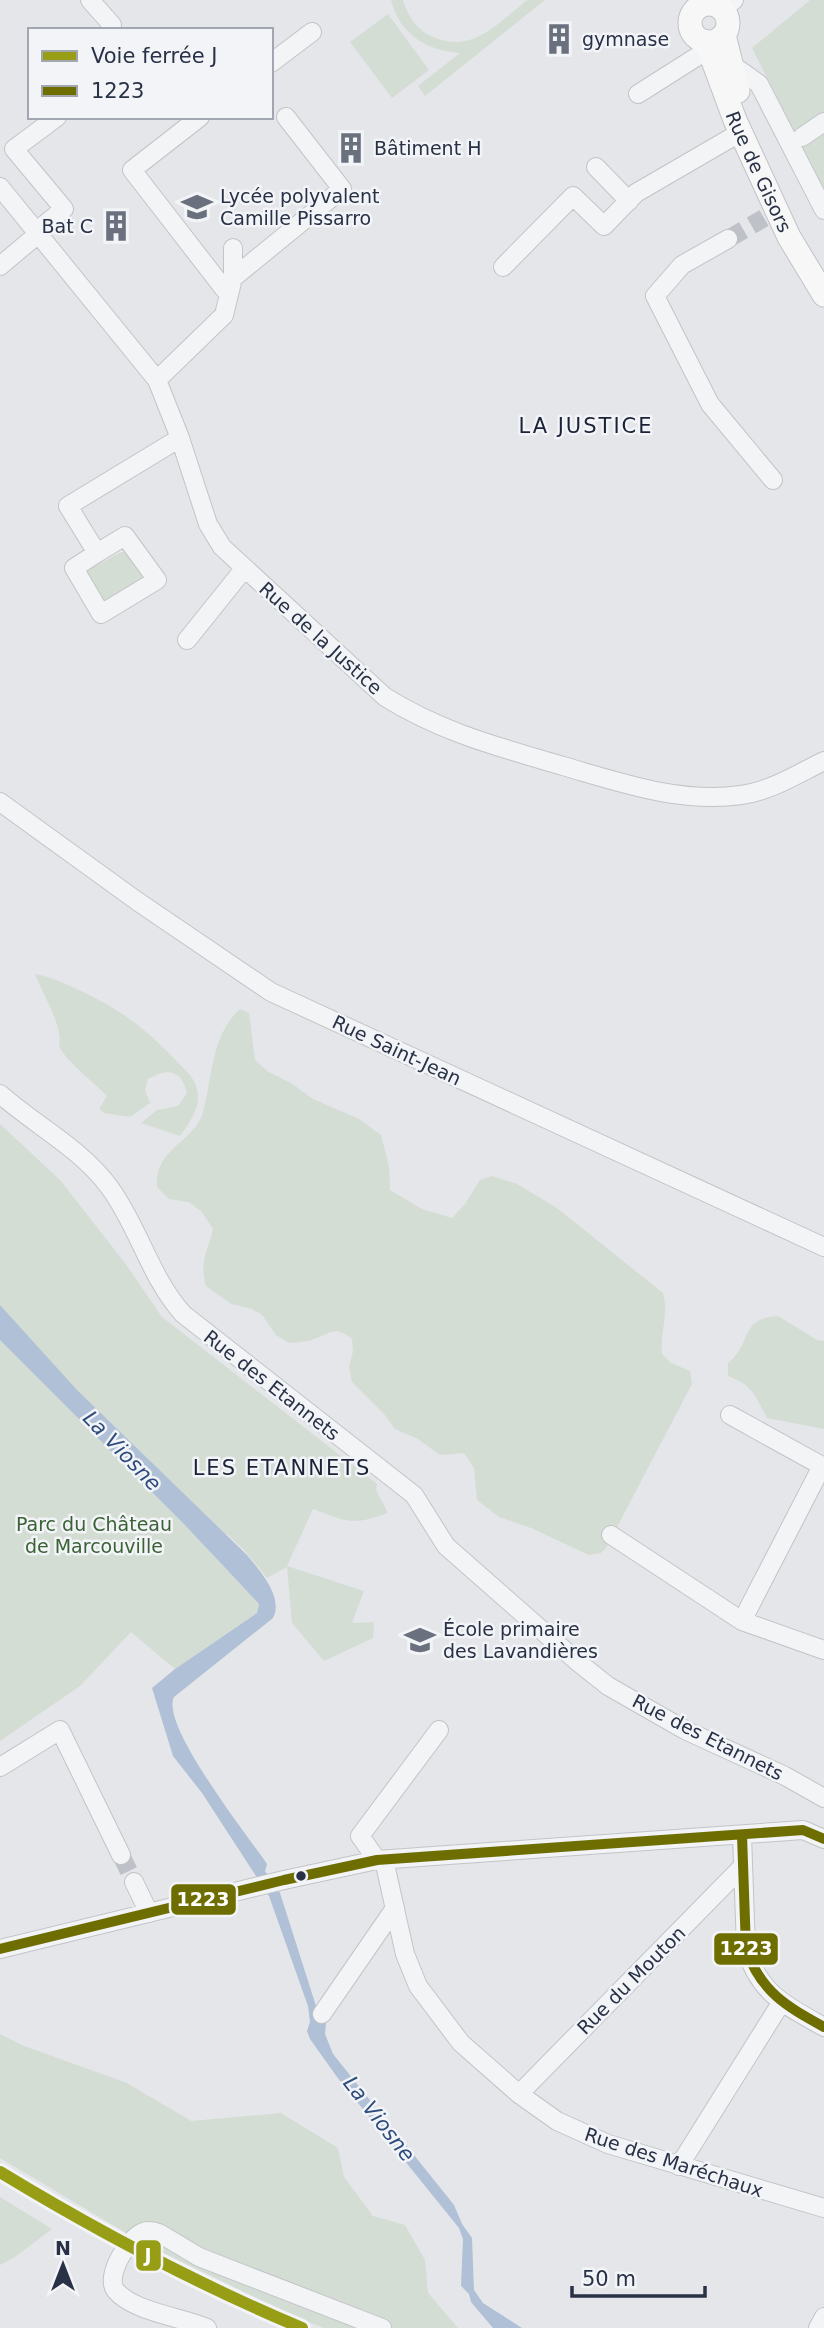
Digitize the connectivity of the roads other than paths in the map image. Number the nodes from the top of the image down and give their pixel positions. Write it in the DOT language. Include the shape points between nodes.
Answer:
graph roads {
  1 [pos="90,0"];
  2 [pos="710,4"];
  3 [pos="112,25"];
  4 [pos="312,32"];
  5 [pos="713,42"];
  6 [pos="273,61"];
  7 [pos="731,64"];
  8 [pos="638,94"];
  9 [pos="286,117"];
  10 [pos="54,119"];
  11 [pos="197,119"];
  12 [pos="824,122"];
  13 [pos="741,132"];
  14 [pos="802,137"];
  15 [pos="596,167"];
  16 [pos="0,187"];
  17 [pos="629,201"];
  18 [pos="824,210"];
  19 [pos="36,233"];
  20 [pos="729,239"];
  21 [pos="233,248"];
  22 [pos="0,266"];
  23 [pos="503,267"];
  24 [pos="824,271"];
  25 [pos="231,286"];
  26 [pos="824,295"];
  27 [pos="157,380"];
  28 [pos="180,439"];
  29 [pos="773,481"];
  30 [pos="97,553"];
  31 [pos="244,569"];
  32 [pos="187,640"];
  33 [pos="824,761"];
  34 [pos="0,802"];
  35 [pos="0,1081"];
  36 [pos="0,1094"];
  37 [pos="17,1109"];
  38 [pos="824,1247"];
  39 [pos="730,1415"];
  40 [pos="611,1535"];
  41 [pos="742,1621"];
  42 [pos="824,1650"];
  43 [pos="439,1730"];
  44 [pos="0,1767"];
  45 [pos="824,1798"];
  46 [pos="822,1833"];
  47 [pos="742,1835"];
  48 [pos="121,1855"];
  49 [pos="381,1860"];
  50 [pos="743,1866"];
  51 [pos="134,1882"];
  52 [pos="395,1908"];
  53 [pos="149,1913"];
  54 [pos="0,1949"];
  55 [pos="781,2003"];
  56 [pos="322,2014"];
  57 [pos="824,2027"];
  58 [pos="519,2094"];
  59 [pos="679,2166"];
  60 [pos="824,2208"];
  61 [pos="824,2318"];
  62 [pos="207,2328"];
  63 [pos="382,2328"];
  64 [pos="818,2328"];
  1 -- 3 [label="street"];
  2 -- 5 [label="main road" via="728,23"];
  2 -- 5 [label="main road" via="690,19 697,38"];
  4 -- 6 [label="street"];
  5 -- 7 [label="main road, Rue de Gisors"];
  5 -- 8 [label="street"];
  5 -- 13 [label="main road, Rue de Gisors"];
  7 -- 18 [label="street" via="759,84"];
  7 -- 24 [label="main road, Rue de Gisors" via="739,95"];
  9 -- 25 [label="street" via="342,189"];
  10 -- 19 [label="street" via="14,149 64,209"];
  11 -- 25 [label="street" via="132,170"];
  12 -- 14 [label="street"];
  13 -- 17 [label="street"];
  13 -- 26 [label="main road, Rue de Gisors" via="771,214"];
  15 -- 17 [label="street"];
  16 -- 19 [label="street, Rue de la Justice"];
  17 -- 23 [label="street" via="604,226 573,196"];
  19 -- 22 [label="street"];
  19 -- 27 [label="street, Rue de la Justice"];
  20 -- 29 [label="street" via="682,265 655,296 710,404"];
  21 -- 25 [label="street"];
  25 -- 27 [label="street" via="224,315"];
  27 -- 28 [label="street, Rue de la Justice"];
  28 -- 30 [label="street" via="68,506"];
  28 -- 31 [label="street, Rue de la Justice" via="208,524"];
  30 -- 30 [label="street" via="125,536 157,580 101,614 74,568"];
  31 -- 32 [label="street"];
  31 -- 33 [label="street, Rue de la Justice" via="385,697 458,735 627,784 708,797 758,791"];
  34 -- 38 [label="street, Rue Saint-Jean" via="271,992"];
  35 -- 37 [label="street"];
  36 -- 37 [label="street, Rue des Etannets"];
  37 -- 45 [label="street, Rue des Etannets" via="102,1178 183,1314 414,1495 446,1546 579,1664 685,1730"];
  39 -- 41 [label="street" via="822,1466"];
  40 -- 41 [label="street"];
  41 -- 42 [label="street"];
  43 -- 49 [label="street, Rue des Maréchaux" via="360,1836"];
  44 -- 48 [label="street" via="60,1730"];
  46 -- 47 [label="street"];
  47 -- 49 [label="street"];
  47 -- 50 [label="street"];
  49 -- 52 [label="street, Rue des Maréchaux"];
  49 -- 53 [label="street"];
  50 -- 55 [label="street" via="750,1961 760,1982"];
  50 -- 58 [label="street, Rue du Mouton"];
  51 -- 53 [label="street"];
  52 -- 56 [label="street"];
  52 -- 58 [label="street, Rue des Maréchaux" via="418,1986 461,2043"];
  53 -- 54 [label="street"];
  55 -- 57 [label="street"];
  55 -- 59 [label="street"];
  58 -- 59 [label="street, Rue des Maréchaux" via="557,2122"];
  59 -- 60 [label="street, Rue des Maréchaux"];
  61 -- 64 [label="street"];
  62 -- 63 [label="street" via="141,2307 117,2293 114,2271 143,2232 159,2232 199,2257"];
}
